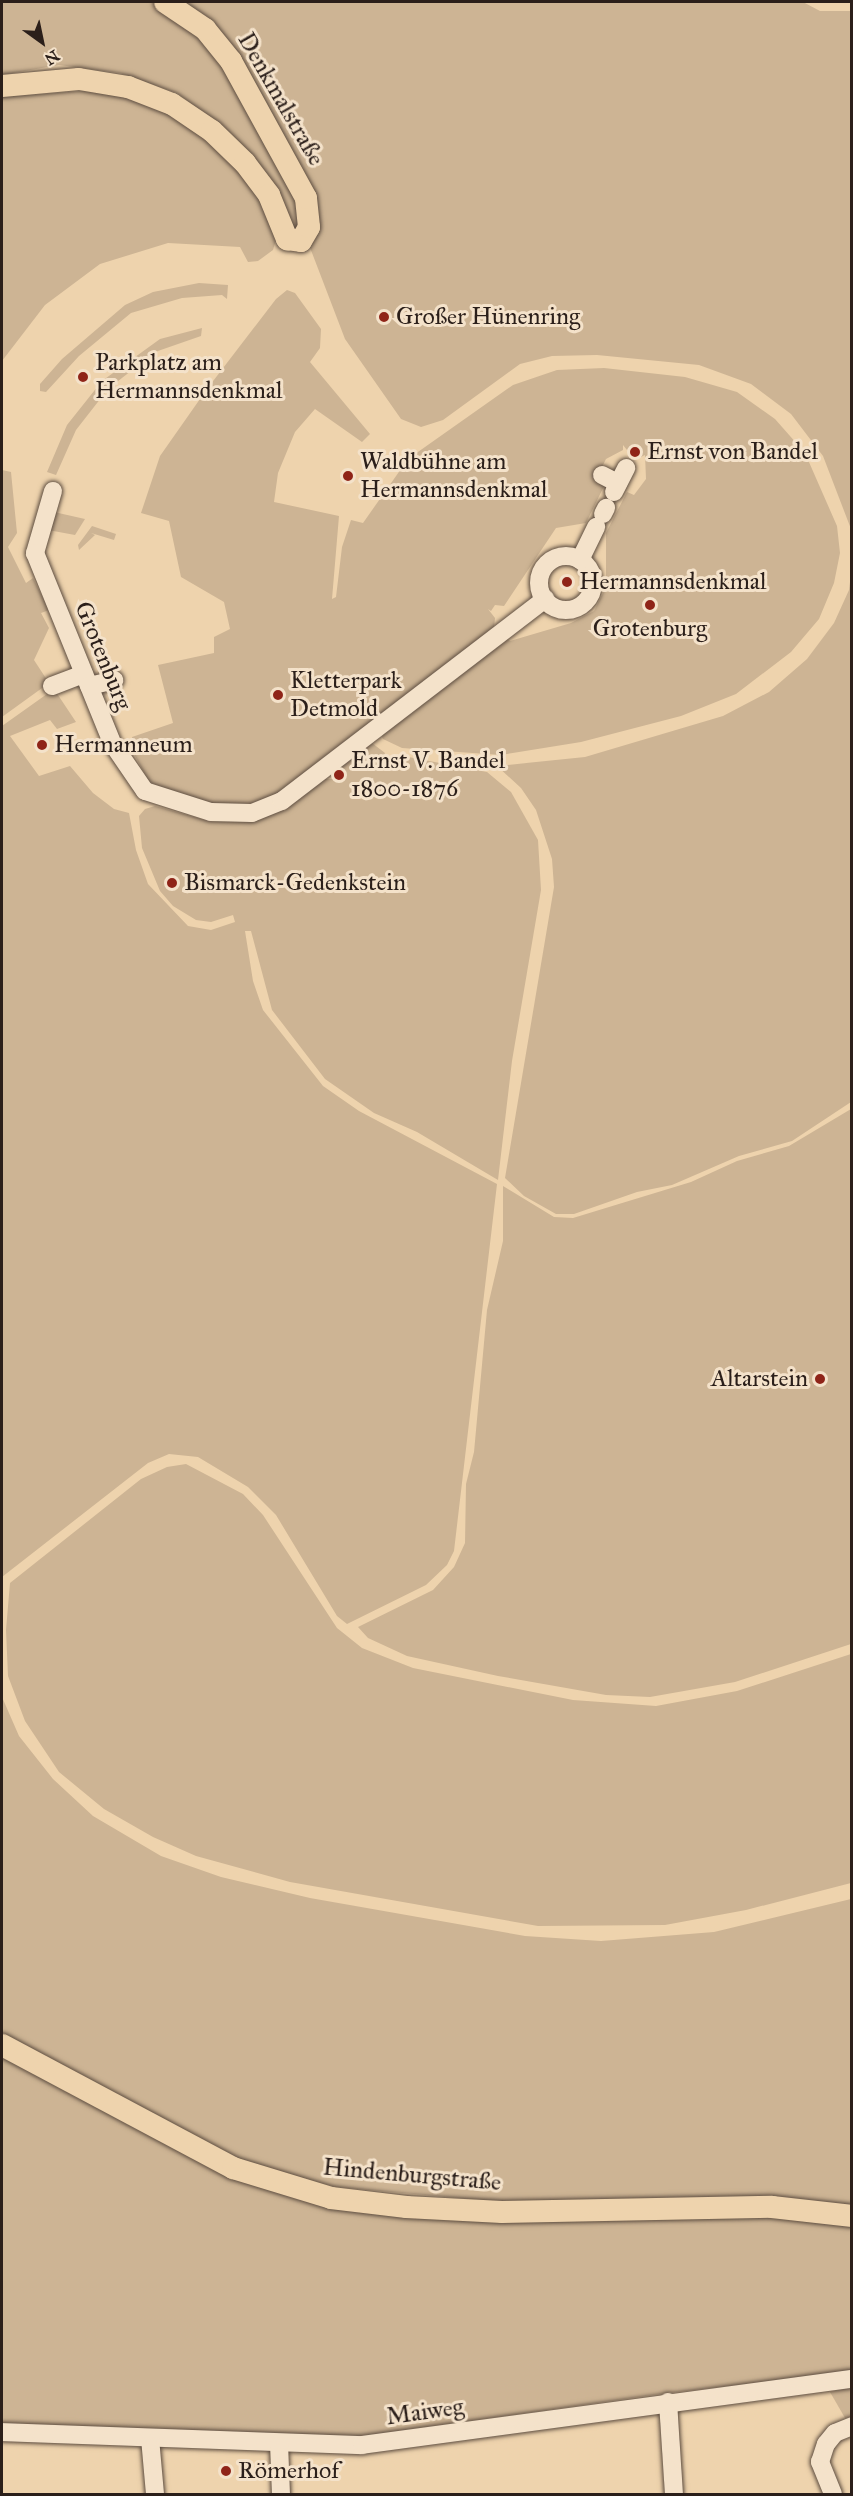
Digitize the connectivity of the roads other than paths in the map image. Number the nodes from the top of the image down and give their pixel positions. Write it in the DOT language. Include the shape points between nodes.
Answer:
graph roads {
  1 [pos="165,2"];
  2 [pos="2,86"];
  3 [pos="602,475"];
  4 [pos="53,491"];
  5 [pos="580,560"];
  6 [pos="545,599"];
  7 [pos="86,680"];
  8 [pos="114,680"];
  9 [pos="52,686"];
  10 [pos="2,2045"];
  11 [pos="852,2216"];
  12 [pos="852,2379"];
  13 [pos="668,2402"];
  14 [pos="852,2426"];
  15 [pos="2,2432"];
  16 [pos="150,2438"];
  17 [pos="279,2443"];
  18 [pos="155,2494"];
  19 [pos="281,2494"];
  20 [pos="674,2494"];
  21 [pos="833,2494"];
  1 -- 2 [label="main road, Denkmalstraße" via="218,42 299,183 308,202 309,220 305,237 298,243 285,235 269,195 245,163 212,131 172,104 128,87 89,80 44,79"];
  3 -- 5 [label="street" via="608,504"];
  4 -- 7 [label="street, Grotenburg" via="35,553"];
  5 -- 6 [label="street" via="556,558 543,577"];
  5 -- 6 [label="street" via="592,573 593,590 583,604 566,607"];
  6 -- 7 [label="street, Grotenburg" via="454,664 284,803 253,818 142,796 112,743"];
  7 -- 8 [label="street"];
  7 -- 9 [label="street"];
  10 -- 11 [label="main road, Hindenburgstraße" via="233,2168 331,2198 502,2212 772,2207"];
  12 -- 13 [label="street, Maiweg"];
  13 -- 17 [label="street, Maiweg" via="362,2445"];
  13 -- 20 [label="street"];
  14 -- 21 [label="street" via="835,2433 820,2462"];
  15 -- 16 [label="street, Maiweg"];
  16 -- 17 [label="street, Maiweg"];
  16 -- 18 [label="street"];
  17 -- 19 [label="street"];
}
